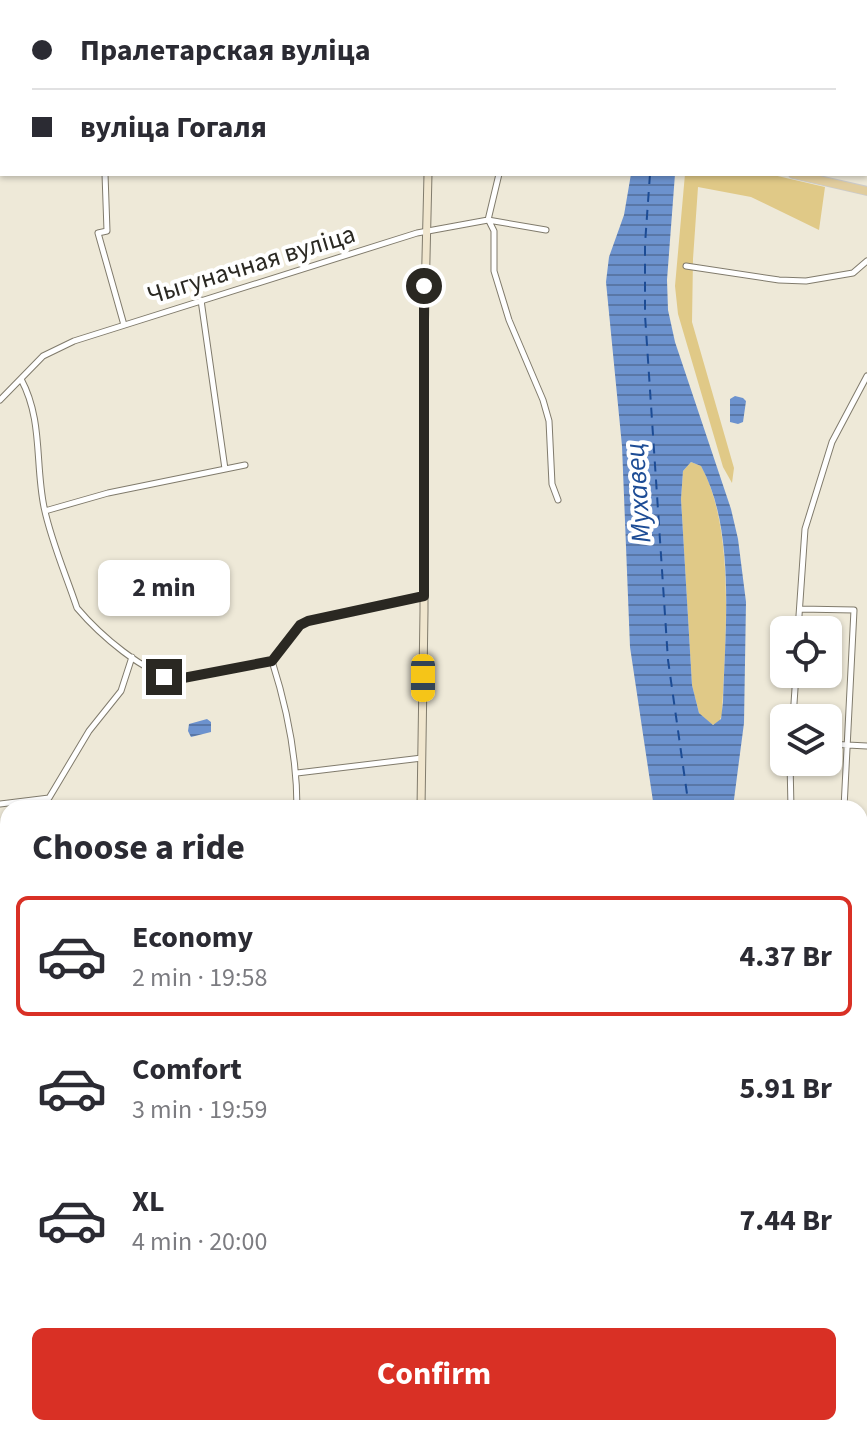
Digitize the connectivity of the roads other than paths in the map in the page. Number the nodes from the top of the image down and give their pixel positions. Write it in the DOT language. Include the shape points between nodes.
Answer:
graph roads {
  1 [pos="105,176"];
  2 [pos="428,176"];
  3 [pos="499,176"];
  4 [pos="802,176"];
  5 [pos="867,191"];
  6 [pos="488,220"];
  7 [pos="546,230"];
  8 [pos="425,231"];
  9 [pos="867,261"];
  10 [pos="686,266"];
  11 [pos="201,300"];
  12 [pos="124,325"];
  13 [pos="867,376"];
  14 [pos="21,379"];
  15 [pos="0,400"];
  16 [pos="245,465"];
  17 [pos="225,469"];
  18 [pos="558,500"];
  19 [pos="45,511"];
  20 [pos="424,596"];
  21 [pos="800,609"];
  22 [pos="799,616"];
  23 [pos="132,657"];
  24 [pos="272,661"];
  25 [pos="842,745"];
  26 [pos="848,745"];
  27 [pos="867,746"];
  28 [pos="422,758"];
  29 [pos="297,773"];
  30 [pos="790,776"];
  31 [pos="33,800"];
  32 [pos="297,800"];
  33 [pos="421,800"];
  34 [pos="791,800"];
  35 [pos="845,800"];
  1 -- 12 [label="street" via="107,231 98,233"];
  2 -- 8 [label="main road"];
  3 -- 6 [label="street"];
  4 -- 5 [label="main road"];
  6 -- 7 [label="street, Чыгуначная вуліца"];
  6 -- 8 [label="street, Чыгуначная вуліца"];
  6 -- 18 [label="street" via="494,231 494,271 549,421 552,484"];
  8 -- 11 [label="street, Чыгуначная вуліца"];
  8 -- 20 [label="main road"];
  9 -- 10 [label="street" via="853,273 806,281"];
  11 -- 12 [label="street, Чыгуначная вуліца"];
  11 -- 17 [label="street"];
  12 -- 14 [label="street, Чыгуначная вуліца" via="43,356"];
  13 -- 21 [label="street" via="832,442 805,529"];
  14 -- 15 [label="street, Чыгуначная вуліца"];
  14 -- 19 [label="street" via="36,423"];
  16 -- 17 [label="street"];
  17 -- 19 [label="street"];
  19 -- 23 [label="street" via="77,608"];
  20 -- 24 [label="street" via="308,621"];
  20 -- 28 [label="main road"];
  21 -- 22 [label="street"];
  21 -- 26 [label="street" via="854,610"];
  23 -- 24 [label="street" via="164,677 178,679"];
  23 -- 31 [label="street" via="121,691 89,731 49,798"];
  24 -- 29 [label="street"];
  25 -- 26 [label="street"];
  26 -- 27 [label="street"];
  26 -- 35 [label="street"];
  28 -- 29 [label="street"];
  28 -- 33 [label="main road"];
  29 -- 32 [label="street"];
  30 -- 34 [label="street"];
}
